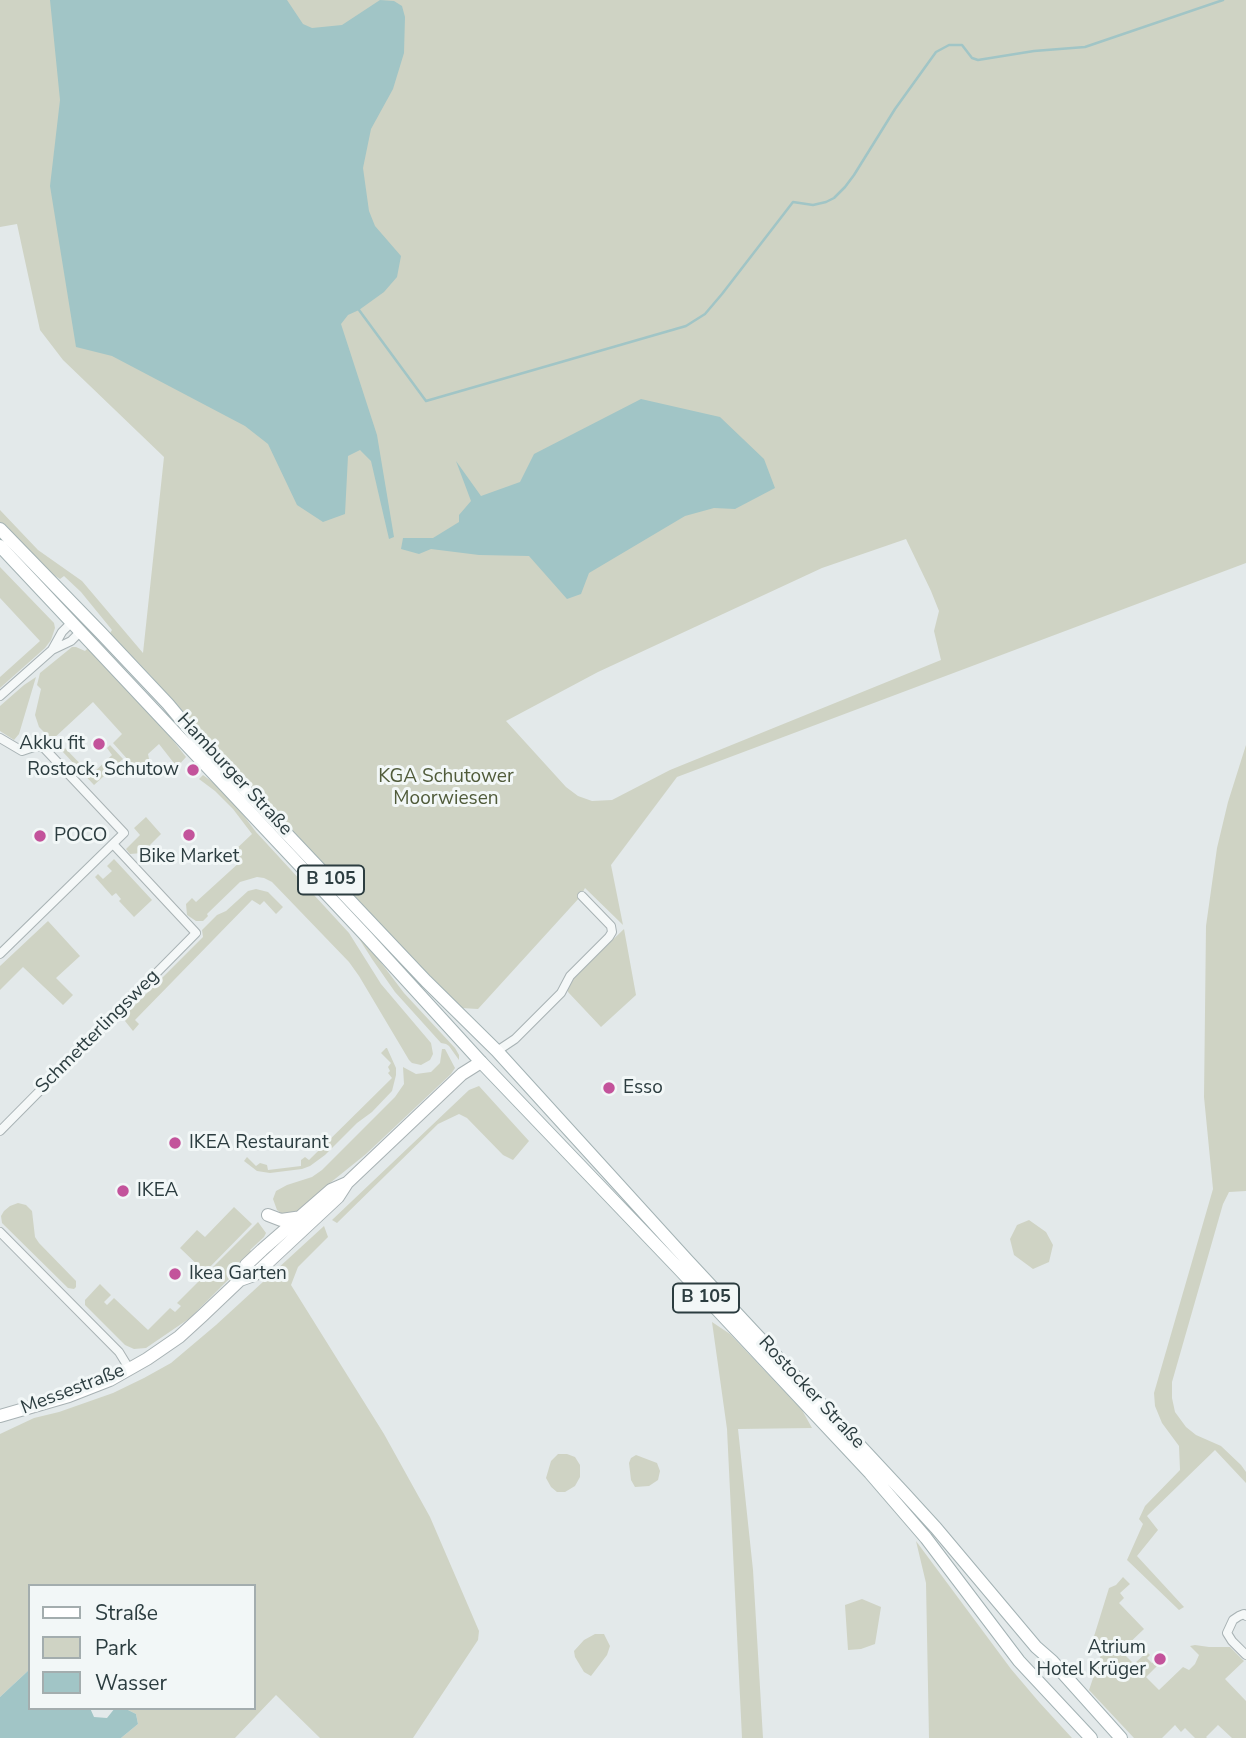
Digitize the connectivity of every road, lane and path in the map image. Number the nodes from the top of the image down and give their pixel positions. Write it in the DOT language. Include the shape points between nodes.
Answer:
graph roads {
  1 [pos="0,529"];
  2 [pos="0,546"];
  3 [pos="86,617"];
  4 [pos="76,627"];
  5 [pos="0,696"];
  6 [pos="0,738"];
  7 [pos="113,844"];
  8 [pos="582,896"];
  9 [pos="0,954"];
  10 [pos="497,1051"];
  11 [pos="481,1062"];
  12 [pos="0,1131"];
  13 [pos="347,1183"];
  14 [pos="268,1215"];
  15 [pos="302,1217"];
  16 [pos="0,1232"];
  17 [pos="240,1280"];
  18 [pos="130,1370"];
  19 [pos="0,1416"];
  20 [pos="1246,1616"];
  21 [pos="1246,1655"];
  22 [pos="1091,1738"];
  23 [pos="1121,1738"];
  1 -- 3 [label="main road, Hamburger Straße / B 105"];
  2 -- 4 [label="main road, Hamburger Straße / B 105"];
  3 -- 4 [label="main road"];
  3 -- 10 [label="main road, Hamburger Straße / B 105"];
  4 -- 5 [label="street" via="71,641 51,650"];
  4 -- 11 [label="main road, Hamburger Straße / B 105"];
  6 -- 7 [label="street" via="22,751 44,748 124,833"];
  7 -- 9 [label="street"];
  7 -- 12 [label="street, Schmetterlingsweg" via="196,933"];
  8 -- 10 [label="street" via="612,932 570,976 561,993"];
  10 -- 11 [label="main road, Messestraße"];
  10 -- 23 [label="main road, Rostocker Straße / B 105" via="936,1528 1036,1647"];
  11 -- 13 [label="main road, Messestraße" via="462,1074"];
  11 -- 22 [label="main road, Rostocker Straße / B 105" via="877,1481 1019,1661"];
  13 -- 15 [label="main road, Messestraße"];
  13 -- 17 [label="main road, Messestraße" via="338,1198 263,1267"];
  14 -- 15 [label="main road" via="281,1220"];
  15 -- 17 [label="main road, Messestraße" via="246,1265"];
  16 -- 18 [label="street" via="119,1352"];
  17 -- 18 [label="main road, Messestraße" via="179,1337"];
  18 -- 19 [label="main road, Messestraße" via="69,1396"];
  20 -- 21 [label="street" via="1233,1620 1227,1633"];
}
